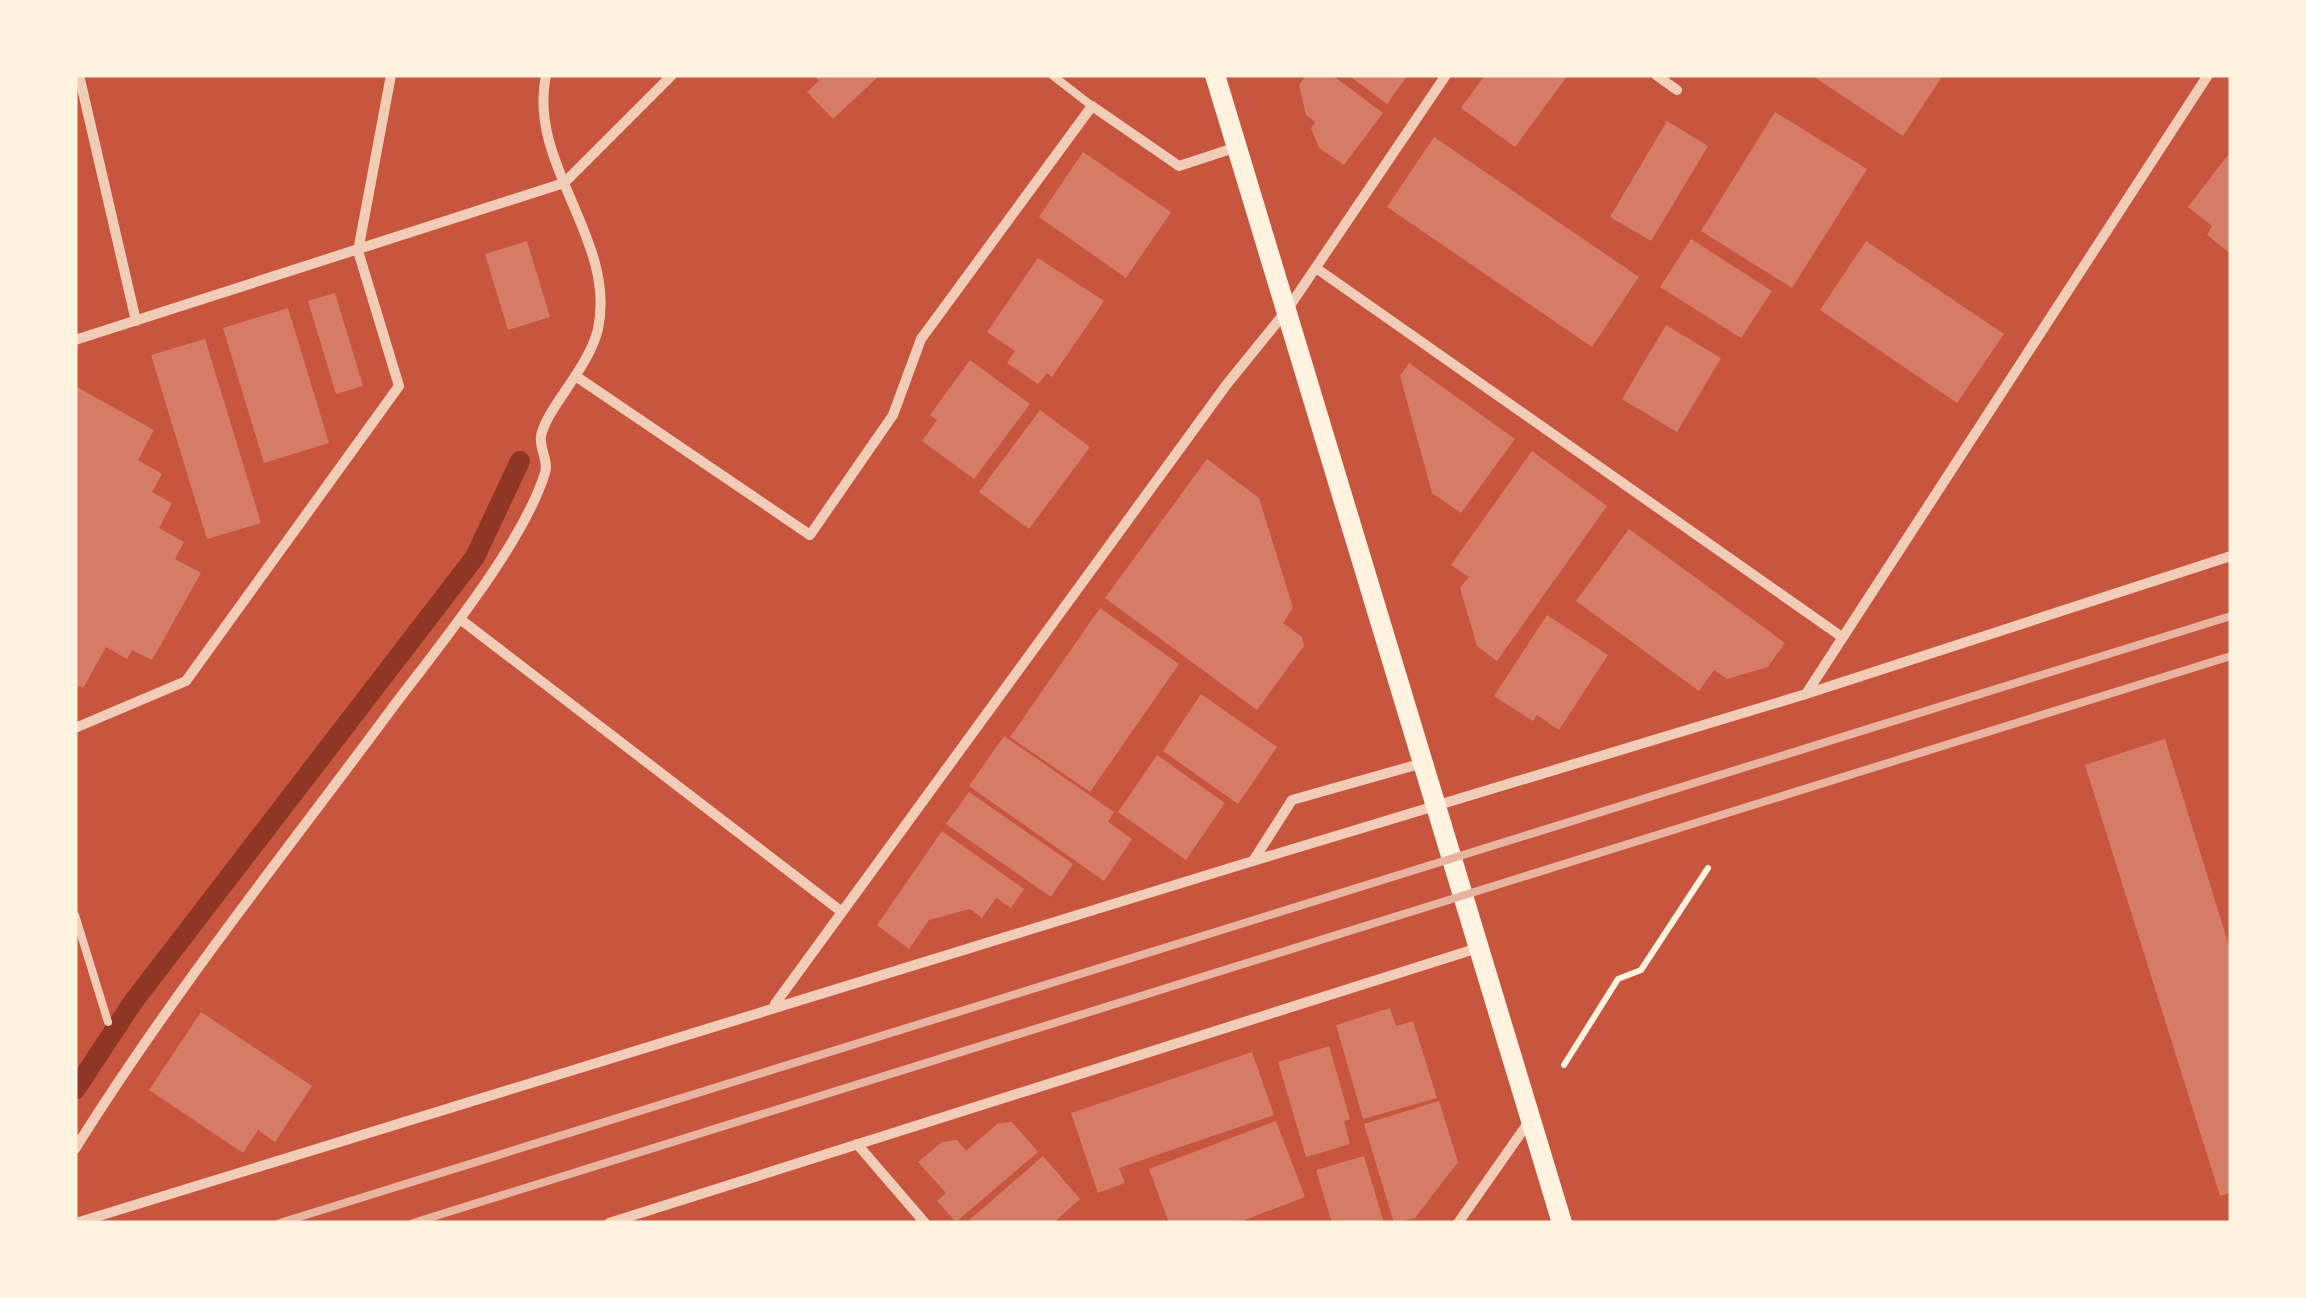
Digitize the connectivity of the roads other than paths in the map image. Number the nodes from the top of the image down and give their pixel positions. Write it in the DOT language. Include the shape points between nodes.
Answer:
graph roads {
  1 [pos="79,75"];
  2 [pos="392,75"];
  3 [pos="546,75"];
  4 [pos="672,75"];
  5 [pos="1052,75"];
  6 [pos="1215,75"];
  7 [pos="1446,75"];
  8 [pos="1656,75"];
  9 [pos="2208,75"];
  10 [pos="1676,90"];
  11 [pos="1092,106"];
  12 [pos="1238,146"];
  13 [pos="564,183"];
  14 [pos="358,251"];
  15 [pos="1316,268"];
  16 [pos="1286,310"];
  17 [pos="136,322"];
  18 [pos="75,340"];
  19 [pos="577,377"];
  20 [pos="2231,556"];
  21 [pos="460,618"];
  22 [pos="1842,638"];
  23 [pos="1806,694"];
  24 [pos="75,728"];
  25 [pos="1423,764"];
  26 [pos="1434,804"];
  27 [pos="1253,860"];
  28 [pos="842,912"];
  29 [pos="75,915"];
  30 [pos="1478,948"];
  31 [pos="774,1005"];
  32 [pos="108,1022"];
  33 [pos="1530,1120"];
  34 [pos="857,1144"];
  35 [pos="75,1149"];
  36 [pos="76,1223"];
  37 [pos="608,1223"];
  38 [pos="925,1223"];
  39 [pos="1458,1223"];
  40 [pos="1562,1223"];
  1 -- 17 [label="street"];
  2 -- 14 [label="street"];
  3 -- 13 [label="street" via="546,145"];
  4 -- 13 [label="street"];
  5 -- 11 [label="lane"];
  6 -- 12 [label="main road"];
  7 -- 15 [label="street"];
  8 -- 10 [label="street"];
  9 -- 22 [label="street"];
  11 -- 12 [label="street" via="1180,166"];
  11 -- 19 [label="street" via="921,339 893,415 810,535"];
  12 -- 16 [label="main road"];
  13 -- 14 [label="street"];
  13 -- 19 [label="street" via="599,289 598,327"];
  14 -- 17 [label="street"];
  14 -- 24 [label="street" via="399,386 186,682"];
  15 -- 16 [label="street"];
  15 -- 22 [label="street"];
  16 -- 25 [label="main road"];
  16 -- 28 [label="street"];
  17 -- 18 [label="street"];
  19 -- 21 [label="street" via="541,436 546,470 512,539"];
  20 -- 23 [label="street"];
  21 -- 28 [label="street"];
  21 -- 35 [label="street" via="132,1058"];
  22 -- 23 [label="street"];
  23 -- 26 [label="street"];
  25 -- 26 [label="main road"];
  25 -- 27 [label="street" via="1292,800"];
  26 -- 27 [label="street"];
  26 -- 30 [label="main road"];
  27 -- 31 [label="street"];
  28 -- 31 [label="street"];
  29 -- 32 [label="lane"];
  30 -- 33 [label="main road"];
  30 -- 34 [label="street"];
  31 -- 36 [label="street"];
  33 -- 39 [label="street"];
  33 -- 40 [label="main road"];
  34 -- 37 [label="street"];
  34 -- 38 [label="street"];
}
